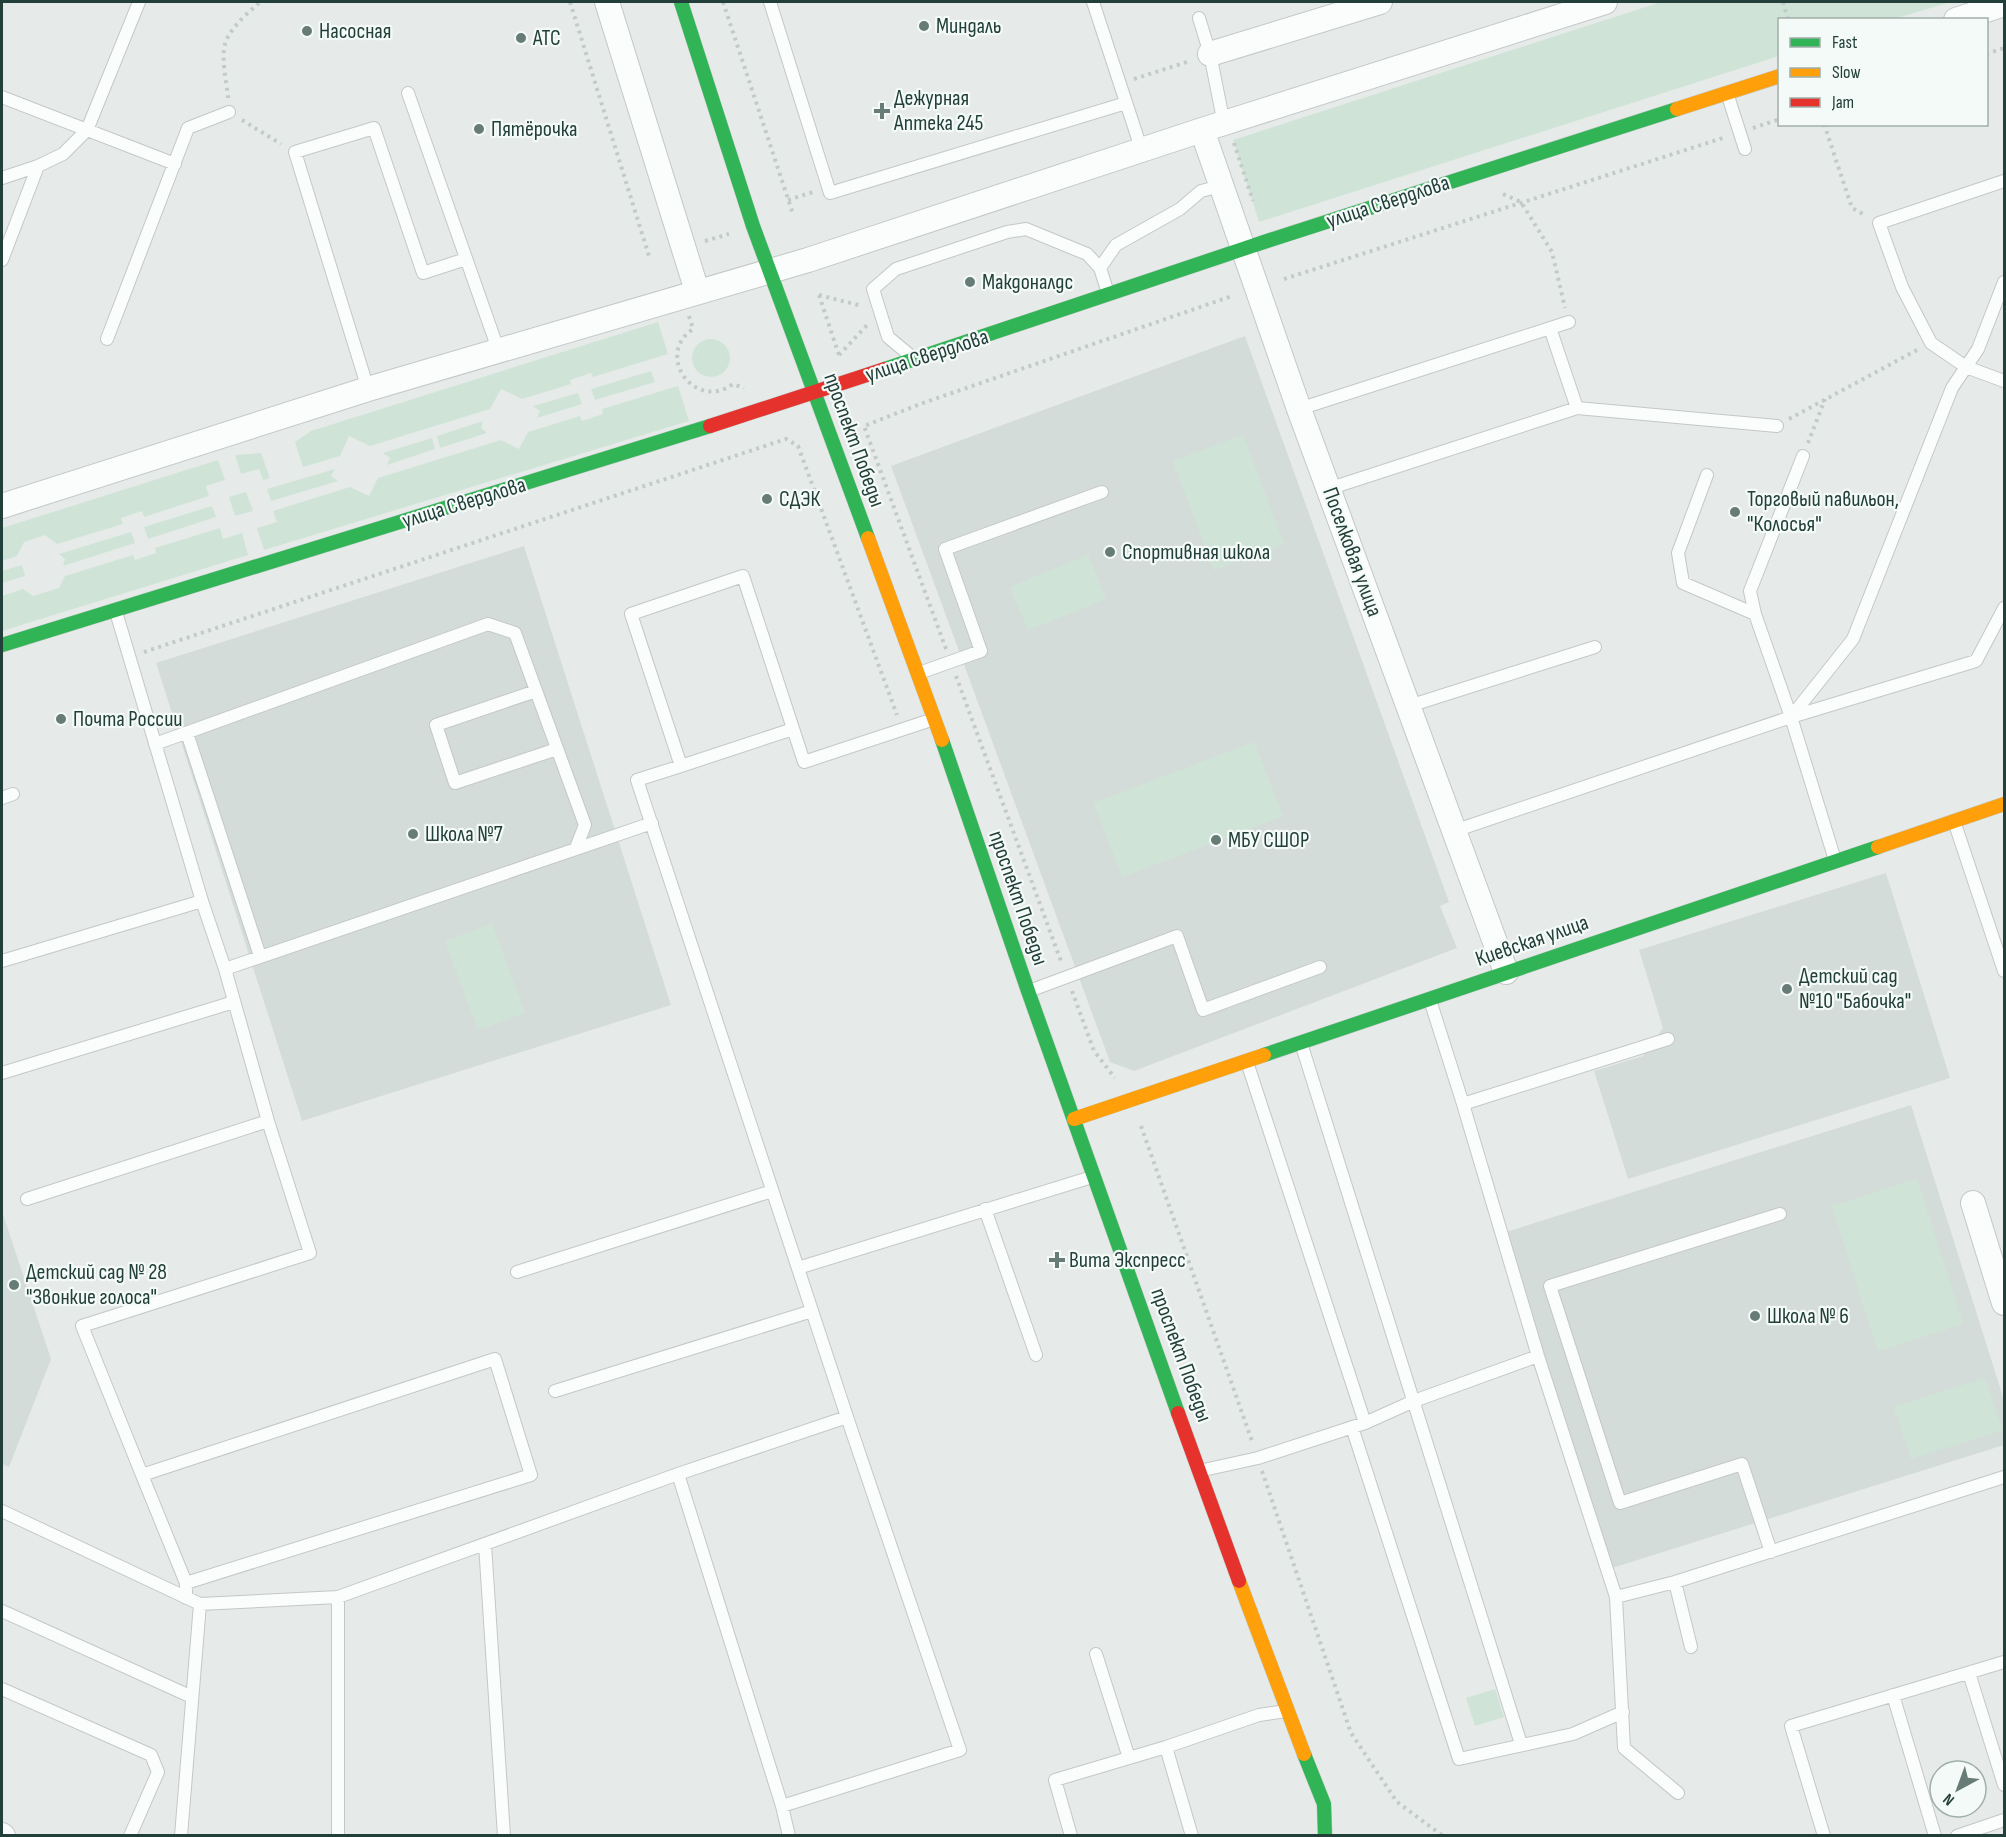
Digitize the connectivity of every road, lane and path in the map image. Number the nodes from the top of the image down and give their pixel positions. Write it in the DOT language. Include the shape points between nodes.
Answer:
graph roads {
  1 [pos="139,2"];
  2 [pos="260,2"];
  3 [pos="570,2"];
  4 [pos="607,2"];
  5 [pos="681,2"];
  6 [pos="723,2"];
  7 [pos="770,2"];
  8 [pos="1093,2"];
  9 [pos="1380,2"];
  10 [pos="1605,2"];
  11 [pos="1783,2"];
  12 [pos="2004,4"];
  13 [pos="1199,18"];
  14 [pos="1787,18"];
  15 [pos="1962,18"];
  16 [pos="2004,48"];
  17 [pos="1988,53"];
  18 [pos="1210,54"];
  19 [pos="1778,76"];
  20 [pos="1120,83"];
  21 [pos="1727,92"];
  22 [pos="408,93"];
  23 [pos="2,97"];
  24 [pos="1126,103"];
  25 [pos="229,112"];
  26 [pos="1778,119"];
  27 [pos="1825,126"];
  28 [pos="87,130"];
  29 [pos="1220,131"];
  30 [pos="1740,132"];
  31 [pos="1745,149"];
  32 [pos="1142,151"];
  33 [pos="295,152"];
  34 [pos="175,164"];
  35 [pos="38,166"];
  36 [pos="2,178"];
  37 [pos="2004,181"];
  38 [pos="1221,186"];
  39 [pos="828,187"];
  40 [pos="1500,192"];
  41 [pos="788,200"];
  42 [pos="1521,202"];
  43 [pos="1256,212"];
  44 [pos="793,214"];
  45 [pos="1879,223"];
  46 [pos="736,232"];
  47 [pos="704,241"];
  48 [pos="1245,249"];
  49 [pos="649,256"];
  50 [pos="466,259"];
  51 [pos="2,260"];
  52 [pos="1100,268"];
  53 [pos="770,271"];
  54 [pos="1284,279"];
  55 [pos="2004,282"];
  56 [pos="697,291"];
  57 [pos="1109,294"];
  58 [pos="1232,296"];
  59 [pos="880,311"];
  60 [pos="689,315"];
  61 [pos="1569,322"];
  62 [pos="1550,328"];
  63 [pos="107,339"];
  64 [pos="1931,343"];
  65 [pos="499,352"];
  66 [pos="839,355"];
  67 [pos="915,360"];
  68 [pos="842,362"];
  69 [pos="1966,367"];
  70 [pos="2004,381"];
  71 [pos="368,389"];
  72 [pos="750,391"];
  73 [pos="815,393"];
  74 [pos="1826,399"];
  75 [pos="1577,408"];
  76 [pos="1299,409"];
  77 [pos="1777,426"];
  78 [pos="1803,456"];
  79 [pos="1707,475"];
  80 [pos="1328,489"];
  81 [pos="1102,492"];
  82 [pos="2,506"];
  83 [pos="2004,608"];
  84 [pos="115,610"];
  85 [pos="1755,614"];
  86 [pos="2,645"];
  87 [pos="1595,647"];
  88 [pos="129,657"];
  89 [pos="951,662"];
  90 [pos="918,674"];
  91 [pos="536,691"];
  92 [pos="1409,706"];
  93 [pos="1791,717"];
  94 [pos="935,719"];
  95 [pos="793,729"];
  96 [pos="902,730"];
  97 [pos="187,733"];
  98 [pos="155,744"];
  99 [pos="557,749"];
  100 [pos="681,766"];
  101 [pos="2004,804"];
  102 [pos="1954,821"];
  103 [pos="652,823"];
  104 [pos="1454,831"];
  105 [pos="576,848"];
  106 [pos="1836,861"];
  107 [pos="202,901"];
  108 [pos="260,956"];
  109 [pos="2,961"];
  110 [pos="1320,967"];
  111 [pos="225,969"];
  112 [pos="2004,971"];
  113 [pos="1506,972"];
  114 [pos="1067,976"];
  115 [pos="1028,991"];
  116 [pos="1429,999"];
  117 [pos="234,1002"];
  118 [pos="1668,1039"];
  119 [pos="1301,1041"];
  120 [pos="1247,1061"];
  121 [pos="2,1073"];
  122 [pos="1117,1080"];
  123 [pos="1463,1104"];
  124 [pos="1074,1119"];
  125 [pos="268,1121"];
  126 [pos="1141,1126"];
  127 [pos="1095,1176"];
  128 [pos="772,1191"];
  129 [pos="27,1199"];
  130 [pos="1973,1203"];
  131 [pos="985,1209"];
  132 [pos="1780,1214"];
  133 [pos="798,1268"];
  134 [pos="517,1272"];
  135 [pos="2004,1303"];
  136 [pos="812,1311"];
  137 [pos="1036,1355"];
  138 [pos="1538,1356"];
  139 [pos="555,1390"];
  140 [pos="1414,1401"];
  141 [pos="847,1417"];
  142 [pos="1365,1423"];
  143 [pos="1352,1427"];
  144 [pos="1258,1458"];
  145 [pos="1199,1471"];
  146 [pos="678,1474"];
  147 [pos="142,1475"];
  148 [pos="2004,1477"];
  149 [pos="2,1511"];
  150 [pos="485,1544"];
  151 [pos="1772,1552"];
  152 [pos="1676,1582"];
  153 [pos="186,1583"];
  154 [pos="338,1597"];
  155 [pos="1616,1597"];
  156 [pos="186,1598"];
  157 [pos="200,1604"];
  158 [pos="2,1611"];
  159 [pos="1691,1647"];
  160 [pos="1096,1654"];
  161 [pos="2004,1662"];
  162 [pos="1969,1673"];
  163 [pos="2,1689"];
  164 [pos="1893,1695"];
  165 [pos="192,1697"];
  166 [pos="1287,1711"];
  167 [pos="1623,1712"];
  168 [pos="1521,1744"];
  169 [pos="1166,1747"];
  170 [pos="1129,1758"];
  171 [pos="2004,1785"];
  172 [pos="1678,1793"];
  173 [pos="1324,1804"];
  174 [pos="782,1806"];
  175 [pos="1336,1820"];
  176 [pos="2004,1820"];
  177 [pos="130,1836"];
  178 [pos="182,1836"];
  179 [pos="338,1836"];
  180 [pos="504,1836"];
  181 [pos="789,1836"];
  182 [pos="1071,1836"];
  183 [pos="1192,1836"];
  184 [pos="1325,1836"];
  185 [pos="1443,1836"];
  186 [pos="1824,1836"];
  187 [pos="1935,1836"];
  188 [pos="1957,1836"];
  1 -- 28 [label="lane"];
  2 -- 25 [label="path" via="242,18 226,42"];
  3 -- 49 [label="path"];
  4 -- 56 [label="street"];
  5 -- 53 [label="main road, проспект Победы"];
  6 -- 41 [label="path"];
  7 -- 39 [label="lane"];
  8 -- 20 [label="lane"];
  9 -- 18 [label="street"];
  10 -- 29 [label="street"];
  11 -- 14 [label="path"];
  12 -- 15 [label="street"];
  13 -- 18 [label="lane"];
  16 -- 17 [label="path"];
  18 -- 20 [label="path"];
  18 -- 29 [label="lane"];
  19 -- 21 [label="main road, улица Свердлова"];
  20 -- 24 [label="lane"];
  21 -- 30 [label="lane"];
  21 -- 48 [label="main road, улица Свердлова"];
  22 -- 50 [label="lane"];
  23 -- 28 [label="lane"];
  24 -- 32 [label="lane"];
  24 -- 39 [label="lane" via="830,193"];
  25 -- 33 [label="path"];
  25 -- 34 [label="lane" via="188,128"];
  26 -- 30 [label="path"];
  27 -- 45 [label="path" via="1852,208"];
  28 -- 34 [label="lane"];
  28 -- 35 [label="lane" via="63,154"];
  29 -- 32 [label="street"];
  29 -- 38 [label="street, Поселковая улица"];
  29 -- 43 [label="path"];
  30 -- 31 [label="lane"];
  30 -- 42 [label="path"];
  32 -- 53 [label="street"];
  33 -- 50 [label="lane" via="374,128 423,273"];
  33 -- 71 [label="lane"];
  34 -- 63 [label="lane"];
  35 -- 36 [label="lane"];
  35 -- 51 [label="lane"];
  37 -- 45 [label="lane"];
  38 -- 48 [label="street, Поселковая улица"];
  38 -- 52 [label="lane" via="1202,191 1180,209 1116,245"];
  39 -- 41 [label="path"];
  40 -- 42 [label="path"];
  41 -- 44 [label="path"];
  42 -- 54 [label="path"];
  42 -- 61 [label="path" via="1552,252"];
  45 -- 64 [label="lane" via="1902,287"];
  46 -- 47 [label="path"];
  48 -- 57 [label="main road, улица Свердлова"];
  48 -- 76 [label="street, Поселковая улица"];
  50 -- 65 [label="lane"];
  52 -- 57 [label="lane"];
  52 -- 59 [label="lane" via="1087,254 1026,229 1007,232 896,269 873,289"];
  53 -- 56 [label="street"];
  53 -- 73 [label="main road, проспект Победы"];
  55 -- 69 [label="lane" via="1978,349"];
  56 -- 65 [label="street"];
  57 -- 67 [label="main road, улица Свердлова"];
  58 -- 89 [label="path" via="864,426"];
  59 -- 66 [label="path"];
  59 -- 66 [label="path" via="819,295"];
  59 -- 67 [label="lane" via="888,337"];
  60 -- 72 [label="path" via="693,329 678,349 677,361 687,382 708,392 733,384"];
  61 -- 62 [label="lane"];
  62 -- 75 [label="lane"];
  62 -- 76 [label="lane"];
  64 -- 69 [label="lane"];
  64 -- 74 [label="path"];
  65 -- 71 [label="street"];
  66 -- 68 [label="path"];
  67 -- 73 [label="main road, улица Свердлова"];
  69 -- 70 [label="lane"];
  69 -- 93 [label="lane" via="1952,388 1853,639"];
  71 -- 82 [label="street"];
  73 -- 84 [label="main road, улица Свердлова"];
  73 -- 90 [label="main road, проспект Победы"];
  74 -- 77 [label="path"];
  74 -- 78 [label="path"];
  75 -- 77 [label="lane"];
  75 -- 80 [label="lane"];
  76 -- 80 [label="street, Поселковая улица"];
  78 -- 85 [label="lane" via="1750,591"];
  79 -- 85 [label="lane" via="1678,553 1683,583"];
  80 -- 92 [label="street, Поселковая улица"];
  81 -- 89 [label="lane" via="945,549 981,651"];
  83 -- 93 [label="lane" via="1976,661"];
  84 -- 86 [label="main road, улица Свердлова"];
  84 -- 88 [label="lane"];
  85 -- 93 [label="lane"];
  87 -- 92 [label="lane"];
  88 -- 96 [label="path" via="786,440 798,446"];
  88 -- 98 [label="lane"];
  89 -- 90 [label="lane"];
  89 -- 114 [label="path"];
  90 -- 94 [label="main road, проспект Победы"];
  91 -- 97 [label="lane" via="515,633 488,624"];
  91 -- 99 [label="lane"];
  91 -- 99 [label="lane" via="436,725 455,783"];
  92 -- 104 [label="street, Поселковая улица"];
  93 -- 104 [label="lane"];
  93 -- 106 [label="lane"];
  94 -- 96 [label="lane"];
  94 -- 115 [label="main road, проспект Победы"];
  95 -- 96 [label="lane" via="804,762"];
  95 -- 100 [label="lane"];
  95 -- 100 [label="lane" via="743,576 631,614"];
  97 -- 98 [label="lane"];
  97 -- 108 [label="lane"];
  98 -- 107 [label="lane"];
  99 -- 105 [label="lane" via="585,825"];
  100 -- 103 [label="lane" via="637,780"];
  101 -- 102 [label="main road, Киевская улица"];
  102 -- 106 [label="main road, Киевская улица"];
  102 -- 112 [label="lane"];
  103 -- 105 [label="lane"];
  103 -- 128 [label="lane"];
  104 -- 113 [label="street, Поселковая улица"];
  105 -- 108 [label="lane"];
  106 -- 113 [label="main road, Киевская улица"];
  107 -- 109 [label="lane"];
  107 -- 111 [label="lane"];
  108 -- 111 [label="lane"];
  110 -- 114 [label="lane" via="1203,1010 1177,936"];
  111 -- 117 [label="lane"];
  113 -- 116 [label="main road, Киевская улица"];
  114 -- 115 [label="lane"];
  114 -- 122 [label="path" via="1094,1051"];
  115 -- 124 [label="main road, проспект Победы"];
  116 -- 119 [label="main road, Киевская улица"];
  116 -- 123 [label="lane"];
  117 -- 121 [label="lane"];
  117 -- 125 [label="lane"];
  118 -- 123 [label="lane"];
  119 -- 120 [label="main road, Киевская улица"];
  119 -- 140 [label="lane"];
  120 -- 124 [label="main road, Киевская улица"];
  120 -- 142 [label="lane"];
  123 -- 138 [label="lane"];
  124 -- 127 [label="main road, проспект Победы"];
  125 -- 129 [label="lane"];
  125 -- 147 [label="lane" via="310,1253 82,1326"];
  126 -- 144 [label="path"];
  127 -- 131 [label="lane"];
  127 -- 145 [label="main road, проспект Победы"];
  128 -- 133 [label="lane"];
  128 -- 134 [label="lane"];
  130 -- 135 [label="street"];
  131 -- 133 [label="lane"];
  131 -- 137 [label="lane"];
  132 -- 151 [label="lane" via="1550,1286 1620,1503 1742,1464"];
  133 -- 136 [label="lane"];
  136 -- 139 [label="lane"];
  136 -- 141 [label="lane"];
  138 -- 140 [label="lane"];
  138 -- 155 [label="lane"];
  140 -- 142 [label="lane"];
  140 -- 168 [label="lane"];
  141 -- 146 [label="lane"];
  141 -- 174 [label="lane" via="960,1750"];
  142 -- 143 [label="lane"];
  143 -- 144 [label="lane"];
  143 -- 168 [label="lane" via="1459,1759"];
  144 -- 145 [label="lane"];
  144 -- 185 [label="path" via="1351,1733 1397,1802"];
  145 -- 166 [label="main road, проспект Победы"];
  146 -- 150 [label="lane"];
  146 -- 174 [label="lane"];
  147 -- 153 [label="lane"];
  147 -- 153 [label="lane" via="495,1359 531,1475"];
  148 -- 151 [label="lane"];
  149 -- 156 [label="lane"];
  150 -- 154 [label="lane"];
  150 -- 180 [label="lane"];
  151 -- 152 [label="lane"];
  152 -- 155 [label="lane"];
  152 -- 159 [label="lane"];
  153 -- 156 [label="lane"];
  154 -- 157 [label="lane"];
  154 -- 179 [label="lane"];
  155 -- 167 [label="lane"];
  156 -- 157 [label="lane"];
  157 -- 165 [label="lane"];
  158 -- 165 [label="lane"];
  160 -- 170 [label="lane"];
  161 -- 162 [label="lane"];
  162 -- 164 [label="lane"];
  162 -- 171 [label="lane"];
  163 -- 177 [label="lane" via="151,1755 158,1772"];
  164 -- 186 [label="lane" via="1791,1726"];
  164 -- 187 [label="lane"];
  165 -- 178 [label="lane"];
  166 -- 169 [label="lane" via="1259,1715"];
  166 -- 173 [label="main road, проспект Победы"];
  167 -- 168 [label="lane" via="1573,1734"];
  167 -- 172 [label="lane" via="1624,1748"];
  169 -- 170 [label="lane"];
  169 -- 183 [label="lane"];
  170 -- 182 [label="lane" via="1055,1780"];
  173 -- 175 [label="main road, проспект Победы"];
  173 -- 184 [label="main road, проспект Победы"];
  174 -- 181 [label="lane"];
  176 -- 188 [label="lane"];
}
